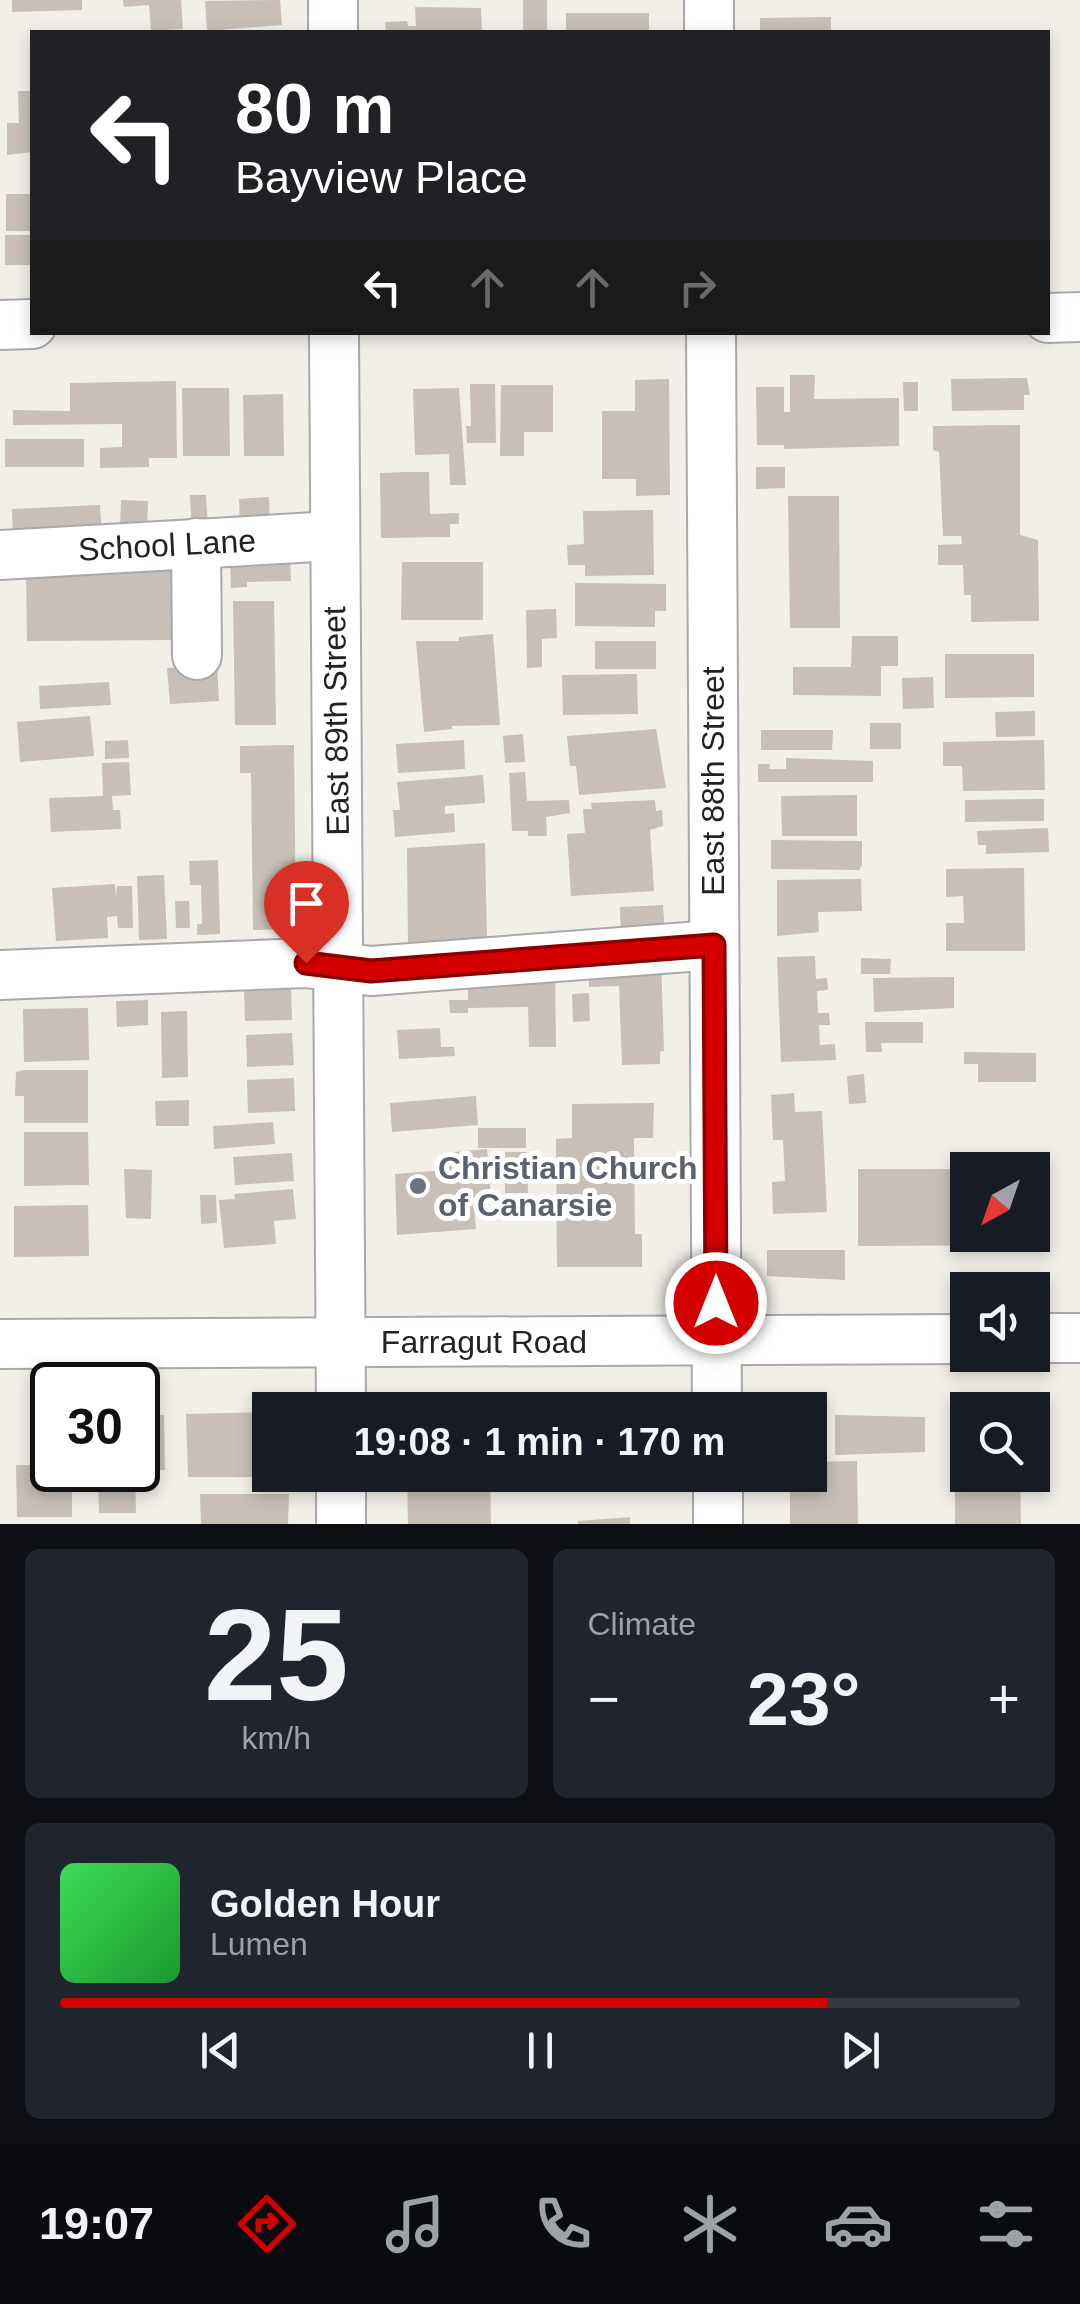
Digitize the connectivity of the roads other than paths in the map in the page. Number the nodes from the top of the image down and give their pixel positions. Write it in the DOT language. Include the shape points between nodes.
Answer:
graph roads {
  1 [pos="333,0"];
  2 [pos="709,0"];
  3 [pos="333,30"];
  4 [pos="709,30"];
  5 [pos="1080,317"];
  6 [pos="1050,318"];
  7 [pos="0,324"];
  8 [pos="30,324"];
  9 [pos="334,335"];
  10 [pos="711,335"];
  11 [pos="334,536"];
  12 [pos="196,543"];
  13 [pos="0,555"];
  14 [pos="197,655"];
  15 [pos="714,945"];
  16 [pos="338,969"];
  17 [pos="0,975"];
  18 [pos="950,1338"];
  19 [pos="1050,1338"];
  20 [pos="1080,1338"];
  21 [pos="716,1340"];
  22 [pos="340,1343"];
  23 [pos="0,1344"];
  24 [pos="341,1392"];
  25 [pos="717,1392"];
  26 [pos="341,1492"];
  27 [pos="718,1492"];
  28 [pos="341,1524"];
  29 [pos="718,1524"];
  1 -- 3 [label="street"];
  2 -- 4 [label="street"];
  5 -- 6 [label="street"];
  7 -- 8 [label="street"];
  9 -- 11 [label="street, East 89th Street"];
  10 -- 15 [label="street, East 88th Street"];
  11 -- 12 [label="street, School Lane"];
  11 -- 16 [label="street, East 89th Street"];
  12 -- 13 [label="street, School Lane"];
  12 -- 14 [label="street"];
  15 -- 16 [label="street"];
  15 -- 21 [label="street, East 88th Street"];
  16 -- 17 [label="street" via="306,963"];
  16 -- 22 [label="street, East 89th Street"];
  18 -- 21 [label="street, Farragut Road"];
  19 -- 20 [label="street"];
  21 -- 22 [label="street, Farragut Road"];
  21 -- 25 [label="street, East 88th Street"];
  22 -- 23 [label="street, Farragut Road"];
  22 -- 24 [label="street, East 89th Street"];
  26 -- 28 [label="street"];
  27 -- 29 [label="street"];
}
